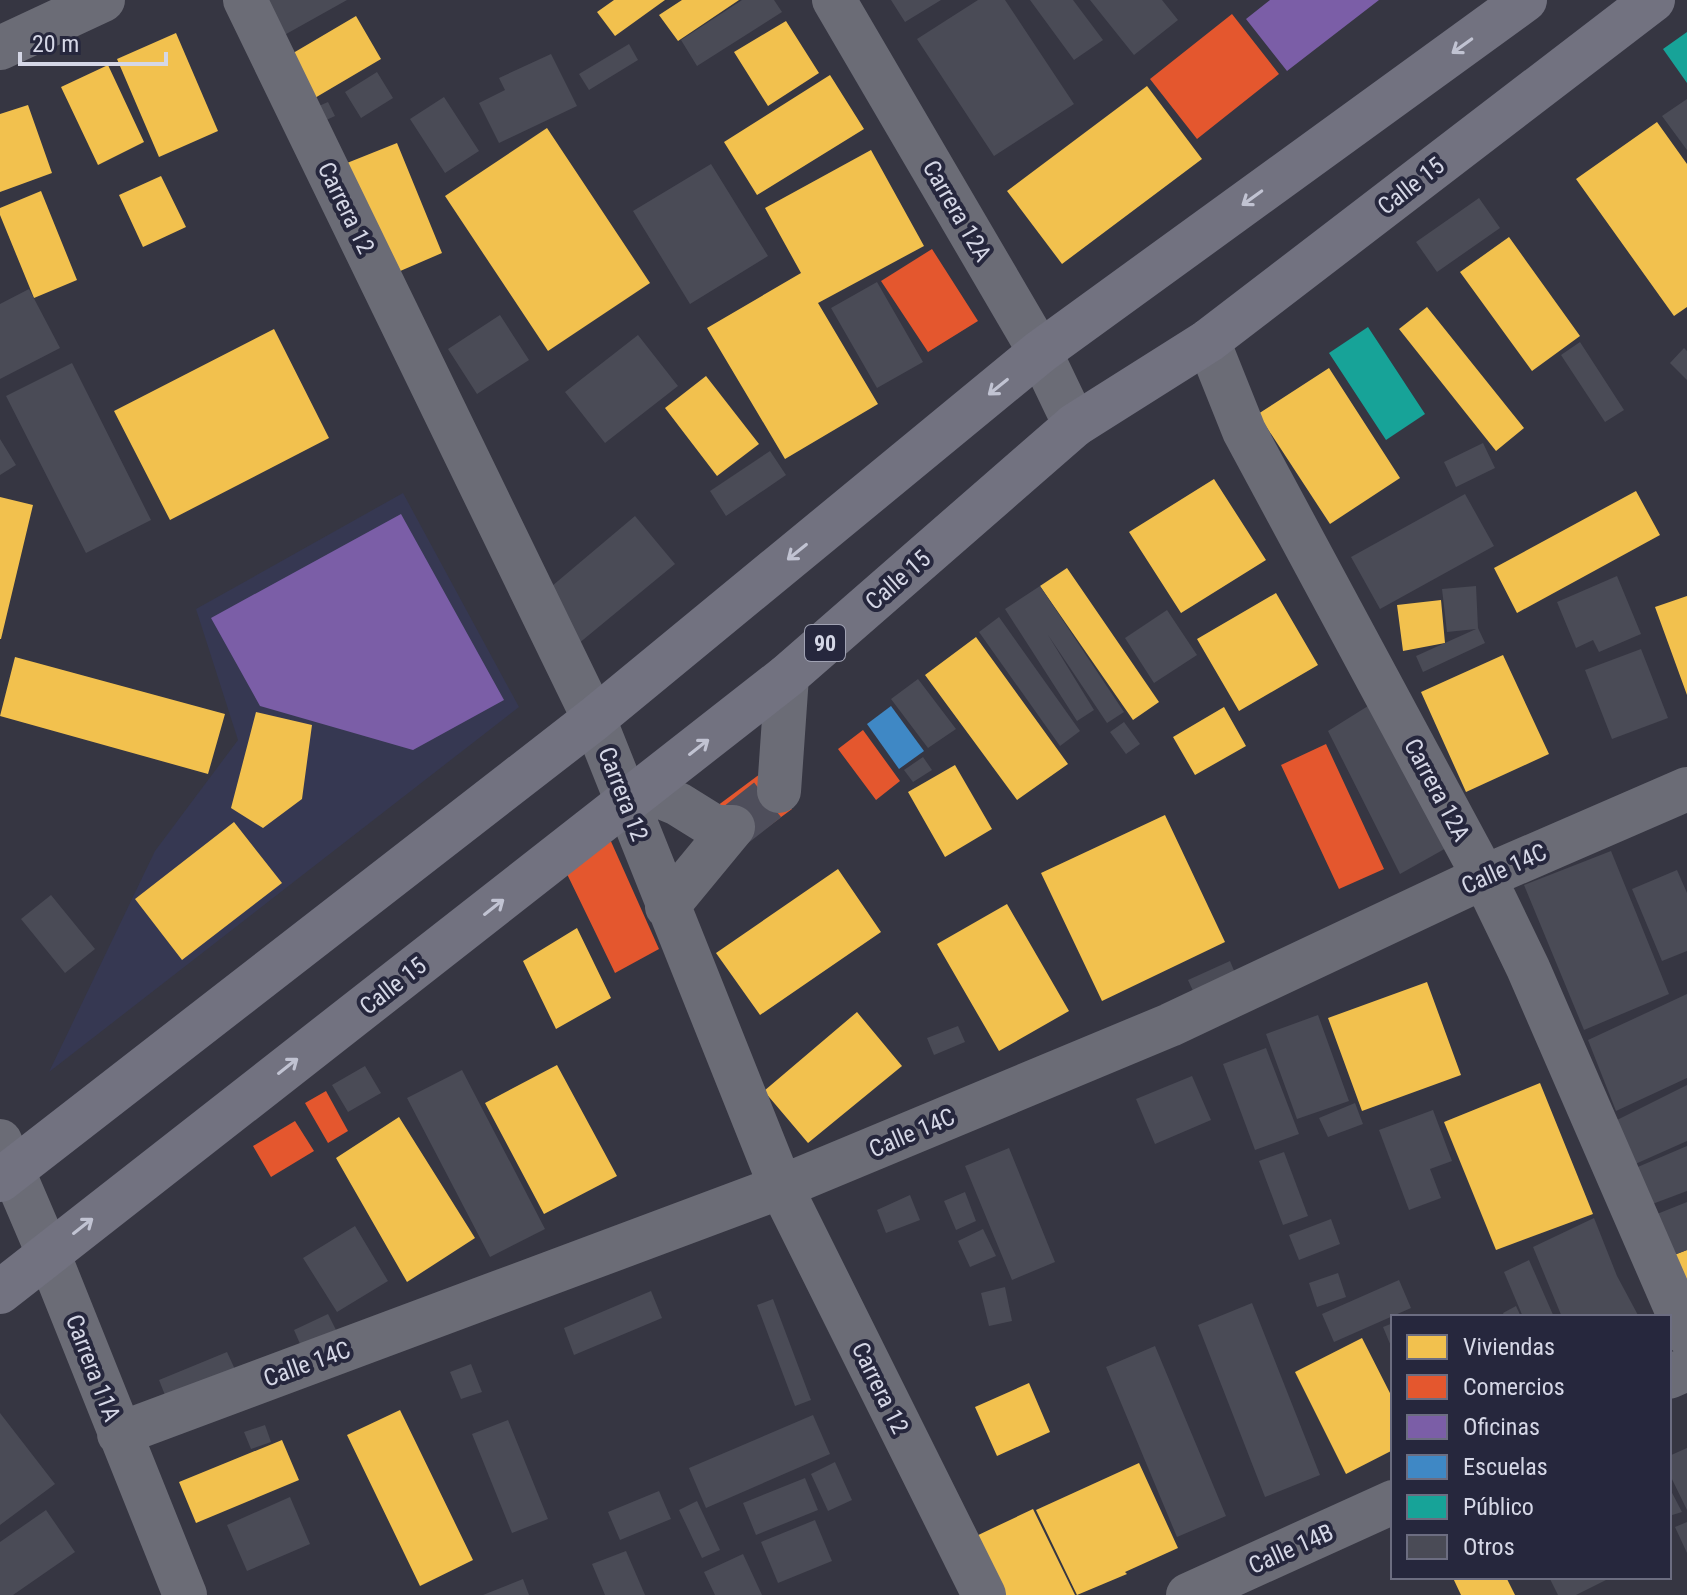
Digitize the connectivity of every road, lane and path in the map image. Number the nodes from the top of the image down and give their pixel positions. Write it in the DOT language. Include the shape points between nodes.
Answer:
graph roads {
  1 [pos="103,0"];
  2 [pos="245,0"];
  3 [pos="834,0"];
  4 [pos="1525,0"];
  5 [pos="1653,0"];
  6 [pos="0,48"];
  7 [pos="1208,341"];
  8 [pos="1040,352"];
  9 [pos="1075,425"];
  10 [pos="787,676"];
  11 [pos="594,719"];
  12 [pos="1687,789"];
  13 [pos="779,791"];
  14 [pos="635,797"];
  15 [pos="1484,877"];
  16 [pos="667,907"];
  17 [pos="4,1164"];
  18 [pos="781,1187"];
  19 [pos="48,1253"];
  20 [pos="0,1292"];
  21 [pos="1687,1334"];
  22 [pos="119,1434"];
  23 [pos="1391,1503"];
  24 [pos="185,1595"];
  25 [pos="984,1595"];
  26 [pos="1188,1595"];
  1 -- 6 [label="street"];
  2 -- 11 [label="street, Carrera 12"];
  3 -- 8 [label="street, Carrera 12A"];
  4 -- 8 [label="highway, one-way"];
  5 -- 7 [label="highway, Calle 15 / 90"];
  7 -- 9 [label="highway, Calle 15 / 90"];
  7 -- 15 [label="street, Carrera 12A" via="1244,431"];
  8 -- 9 [label="street, Carrera 12A"];
  8 -- 11 [label="highway, one-way"];
  9 -- 10 [label="highway, Calle 15 / 90"];
  10 -- 13 [label="street"];
  14 -- 10 [label="highway, Calle 15 / 90, one-way"];
  11 -- 14 [label="street, Carrera 12"];
  11 -- 17 [label="highway"];
  12 -- 15 [label="street, Calle 14C"];
  14 -- 16 [label="street, Carrera 12"];
  14 -- 16 [label="street" via="678,804 715,827 733,827"];
  19 -- 14 [label="highway, Calle 15 / 90, one-way"];
  15 -- 18 [label="street, Calle 14C" via="1170,1025"];
  15 -- 21 [label="street, Carrera 12A"];
  16 -- 18 [label="street, Carrera 12"];
  17 -- 19 [label="street, Carrera 11A"];
  18 -- 22 [label="street, Calle 14C"];
  18 -- 25 [label="street, Carrera 12"];
  19 -- 20 [label="highway, Calle 15 / 90"];
  19 -- 22 [label="street, Carrera 11A"];
  22 -- 24 [label="street, Carrera 11A"];
  23 -- 26 [label="street, Calle 14B"];
}
